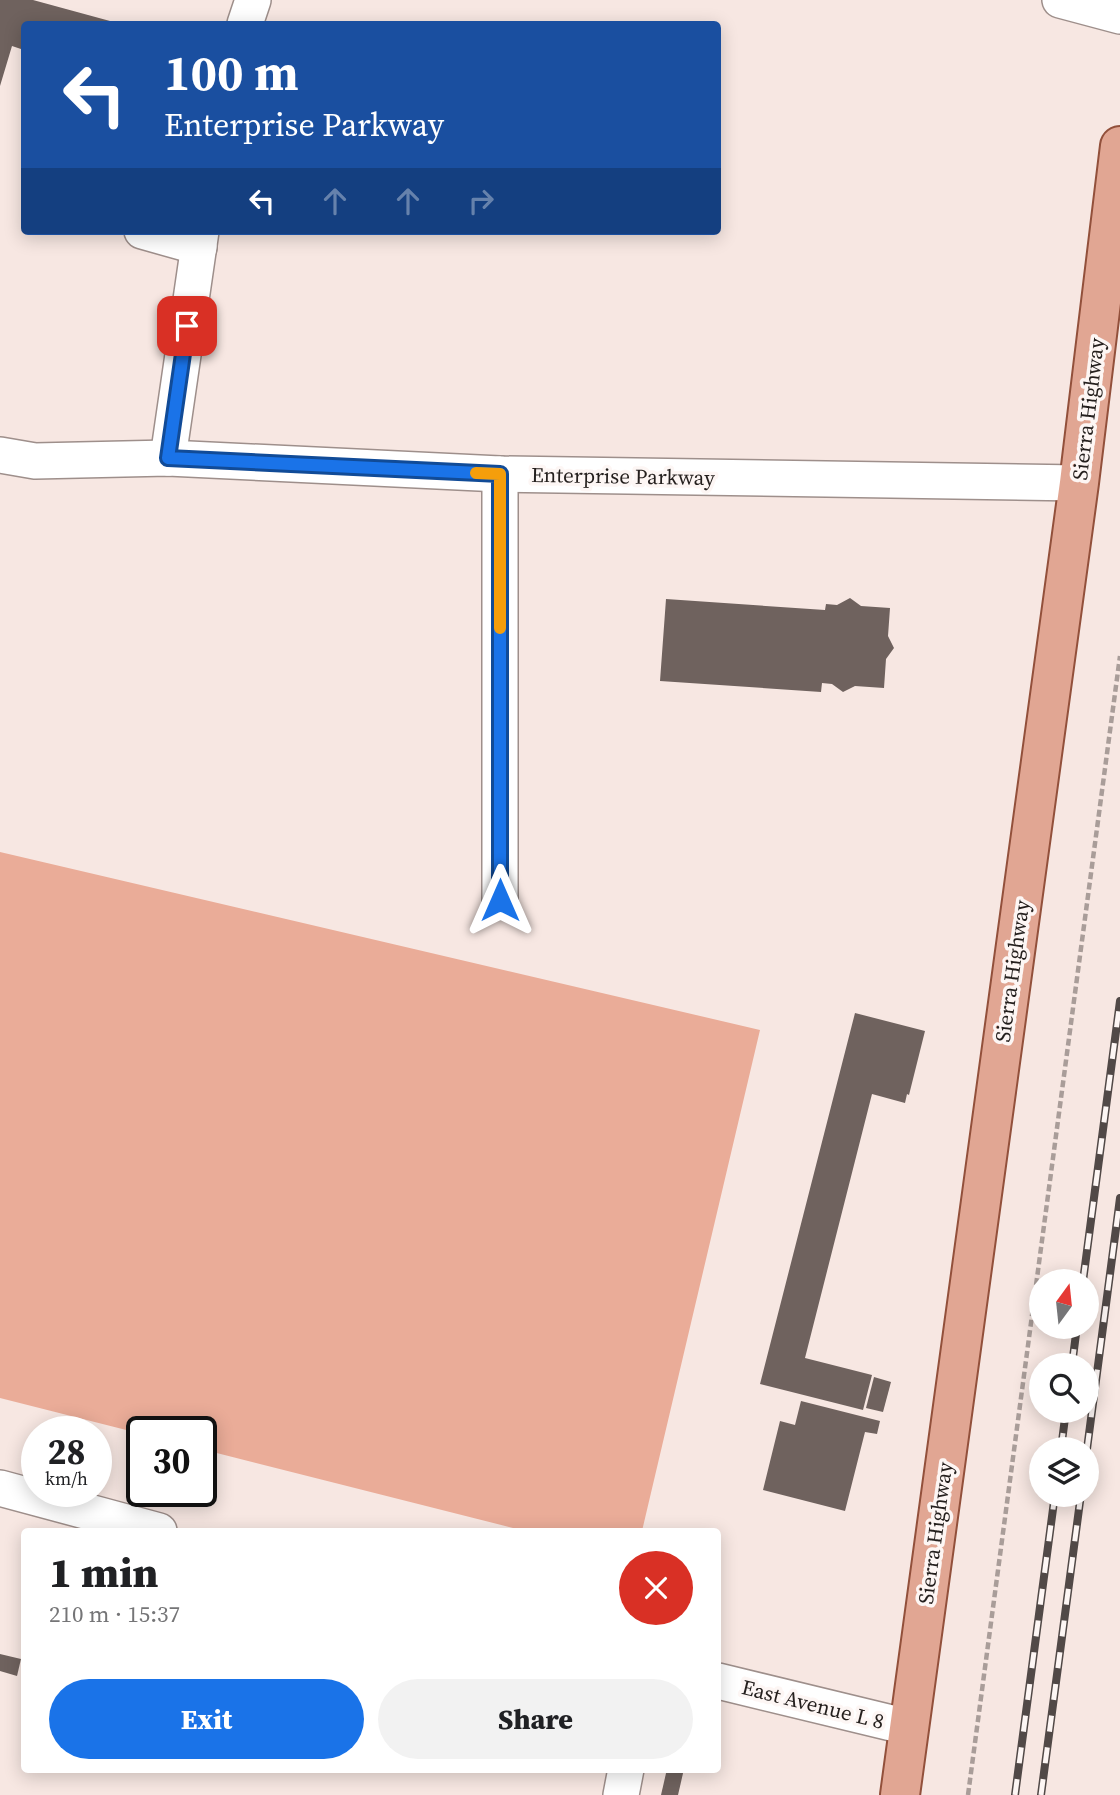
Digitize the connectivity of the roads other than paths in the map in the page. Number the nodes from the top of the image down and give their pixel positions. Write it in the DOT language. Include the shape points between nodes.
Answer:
graph roads {
  1 [pos="253,0"];
  2 [pos="1060,0"];
  3 [pos="1120,16"];
  4 [pos="246,21"];
  5 [pos="1120,146"];
  6 [pos="171,235"];
  7 [pos="200,239"];
  8 [pos="0,456"];
  9 [pos="168,458"];
  10 [pos="500,474"];
  11 [pos="1079,483"];
  12 [pos="500,900"];
  13 [pos="0,1488"];
  14 [pos="148,1528"];
  15 [pos="721,1682"];
  16 [pos="908,1727"];
  17 [pos="625,1773"];
  18 [pos="621,1795"];
  19 [pos="900,1795"];
  1 -- 4 [label="street"];
  2 -- 3 [label="street"];
  5 -- 11 [label="main road, Sierra Highway"];
  6 -- 7 [label="street"];
  7 -- 9 [label="street"];
  8 -- 9 [label="street, Enterprise Parkway" via="35,460"];
  9 -- 10 [label="street, Enterprise Parkway"];
  10 -- 11 [label="street, Enterprise Parkway"];
  10 -- 12 [label="street"];
  11 -- 16 [label="main road, Sierra Highway"];
  13 -- 14 [label="street"];
  15 -- 16 [label="street, East Avenue L 8"];
  16 -- 19 [label="main road, Sierra Highway"];
  17 -- 18 [label="street"];
}
